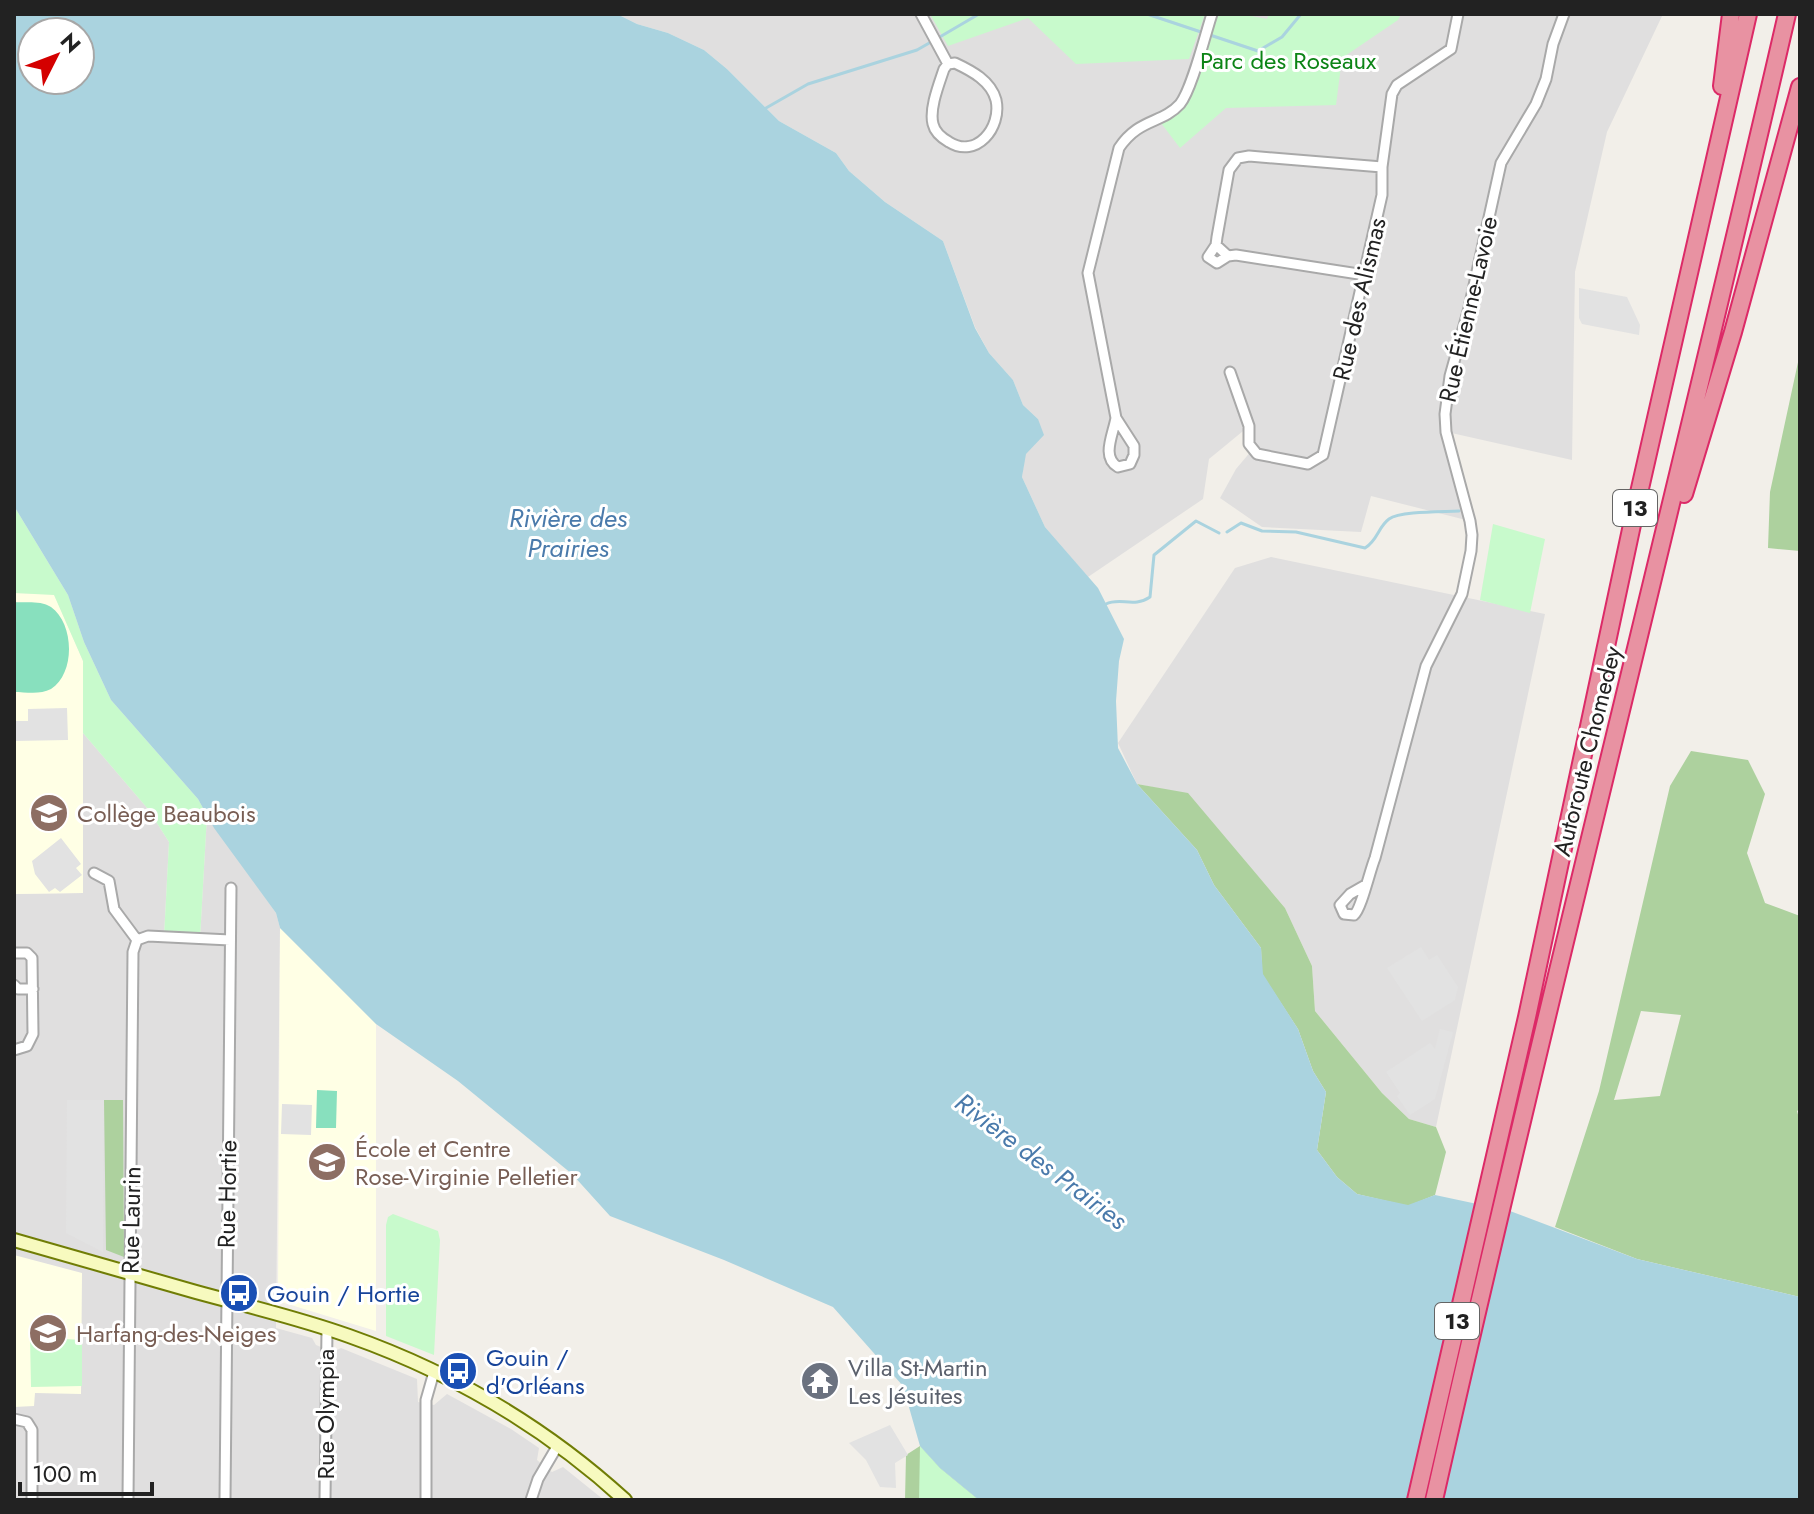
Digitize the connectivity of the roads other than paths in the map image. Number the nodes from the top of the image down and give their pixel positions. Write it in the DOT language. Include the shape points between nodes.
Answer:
graph roads {
  1 [pos="921,14"];
  2 [pos="1212,14"];
  3 [pos="1458,14"];
  4 [pos="1564,14"];
  5 [pos="1731,14"];
  6 [pos="1748,14"];
  7 [pos="1787,14"];
  8 [pos="948,64"];
  9 [pos="1800,87"];
  10 [pos="1713,159"];
  11 [pos="1382,167"];
  12 [pos="1216,245"];
  13 [pos="1228,256"];
  14 [pos="1365,275"];
  15 [pos="1230,372"];
  16 [pos="1116,418"];
  17 [pos="1638,644"];
  18 [pos="94,873"];
  19 [pos="1364,886"];
  20 [pos="231,888"];
  21 [pos="137,940"];
  22 [pos="230,940"];
  23 [pos="14,953"];
  24 [pos="14,985"];
  25 [pos="33,989"];
  26 [pos="14,1050"];
  27 [pos="1508,1144"];
  28 [pos="14,1240"];
  29 [pos="130,1273"];
  30 [pos="225,1300"];
  31 [pos="327,1329"];
  32 [pos="434,1372"];
  33 [pos="14,1419"];
  34 [pos="558,1445"];
  35 [pos="32,1500"];
  36 [pos="128,1500"];
  37 [pos="225,1500"];
  38 [pos="325,1500"];
  39 [pos="426,1500"];
  40 [pos="531,1500"];
  41 [pos="625,1500"];
  42 [pos="1416,1500"];
  43 [pos="1434,1500"];
  1 -- 8 [label="street"];
  2 -- 16 [label="street" via="1181,103 1136,128 1119,148 1088,273"];
  3 -- 11 [label="street, Rue des Alismas" via="1451,49 1394,90"];
  4 -- 19 [label="street, Rue Étienne-Lavoie" via="1536,104 1501,163 1450,376 1446,432 1472,535 1462,594 1426,666"];
  5 -- 10 [label="highway"];
  6 -- 10 [label="highway, Autoroute Chomedey / 13"];
  7 -- 17 [label="highway, Autoroute Chomedey / 13"];
  8 -- 8 [label="street" via="932,121 937,133 957,147 974,147 987,137 997,102 981,77"];
  9 -- 17 [label="highway" via="1735,326"];
  10 -- 27 [label="highway, Autoroute Chomedey / 13" via="1636,506"];
  11 -- 12 [label="street" via="1238,158 1229,170"];
  11 -- 14 [label="street, Rue des Alismas" via="1382,195"];
  12 -- 13 [label="street"];
  12 -- 13 [label="street" via="1209,252 1212,262"];
  13 -- 14 [label="street"];
  14 -- 15 [label="street, Rue des Alismas" via="1319,460 1300,464 1253,450"];
  16 -- 16 [label="street" via="1108,455 1118,467 1130,464 1134,446"];
  17 -- 27 [label="highway, Autoroute Chomedey / 13"];
  18 -- 21 [label="street" via="109,881 114,909"];
  20 -- 22 [label="street, Rue Hortie"];
  21 -- 22 [label="street"];
  21 -- 29 [label="street, Rue Laurin"];
  22 -- 30 [label="street, Rue Hortie"];
  23 -- 25 [label="street" via="32,958"];
  24 -- 25 [label="street"];
  25 -- 26 [label="street" via="33,1034 27,1046"];
  27 -- 42 [label="highway, Autoroute Chomedey / 13"];
  27 -- 43 [label="highway, Autoroute Chomedey / 13"];
  28 -- 29 [label="main road"];
  29 -- 30 [label="main road"];
  29 -- 36 [label="street, Rue Laurin"];
  30 -- 31 [label="main road"];
  30 -- 37 [label="street, Rue Hortie"];
  31 -- 32 [label="main road"];
  31 -- 38 [label="street, Rue Olympia"];
  32 -- 34 [label="main road"];
  32 -- 39 [label="street" via="426,1400"];
  33 -- 35 [label="street" via="27,1422 32,1430"];
  34 -- 40 [label="street"];
  34 -- 41 [label="main road"];
}
